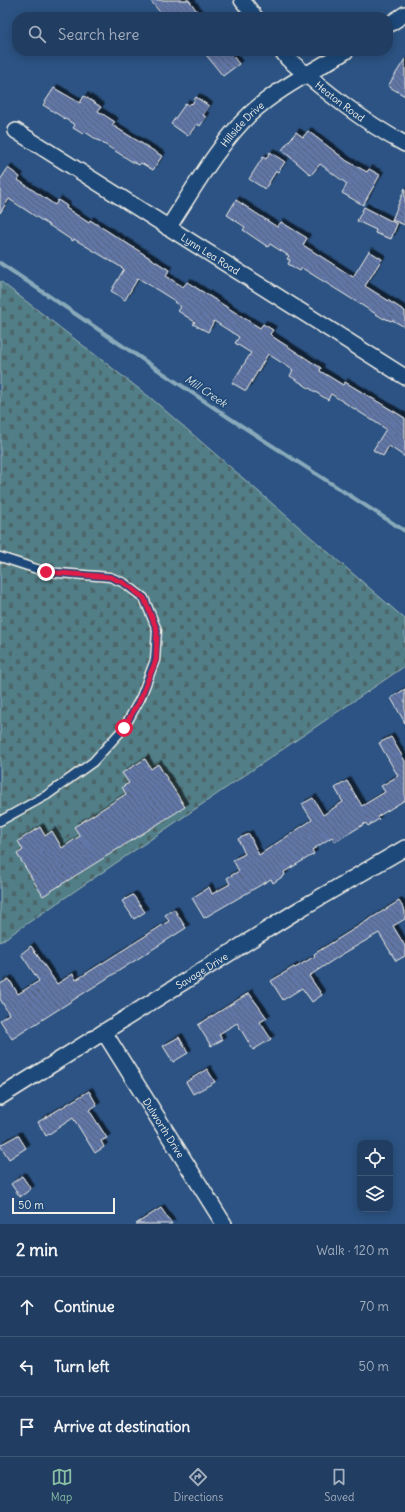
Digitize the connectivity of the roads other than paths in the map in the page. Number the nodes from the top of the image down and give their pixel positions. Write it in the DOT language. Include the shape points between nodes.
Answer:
graph roads {
  1 [pos="242,0"];
  2 [pos="251,12"];
  3 [pos="405,14"];
  4 [pos="393,22"];
  5 [pos="287,56"];
  6 [pos="338,56"];
  7 [pos="306,75"];
  8 [pos="16,131"];
  9 [pos="405,144"];
  10 [pos="168,228"];
  11 [pos="405,377"];
  12 [pos="0,556"];
  13 [pos="0,821"];
  14 [pos="405,848"];
  15 [pos="104,1032"];
  16 [pos="0,1097"];
  17 [pos="224,1224"];
  1 -- 2 [label="street"];
  3 -- 4 [label="street"];
  5 -- 7 [label="street, Heaton Road"];
  6 -- 7 [label="street, Hillside Drive"];
  7 -- 9 [label="street, Heaton Road" via="367,123"];
  7 -- 10 [label="street, Hillside Drive" via="268,99 250,115 226,143"];
  8 -- 10 [label="street, Lynn Lea Road"];
  10 -- 11 [label="street, Lynn Lea Road"];
  12 -- 13 [label="lane" via="46,572 110,577 124,583 144,598 157,630 156,660 141,697 124,728 87,766 47,795"];
  14 -- 15 [label="street, Savage Drive" via="300,909"];
  15 -- 16 [label="street, Savage Drive"];
  15 -- 17 [label="street, Dulworth Drive"];
}
